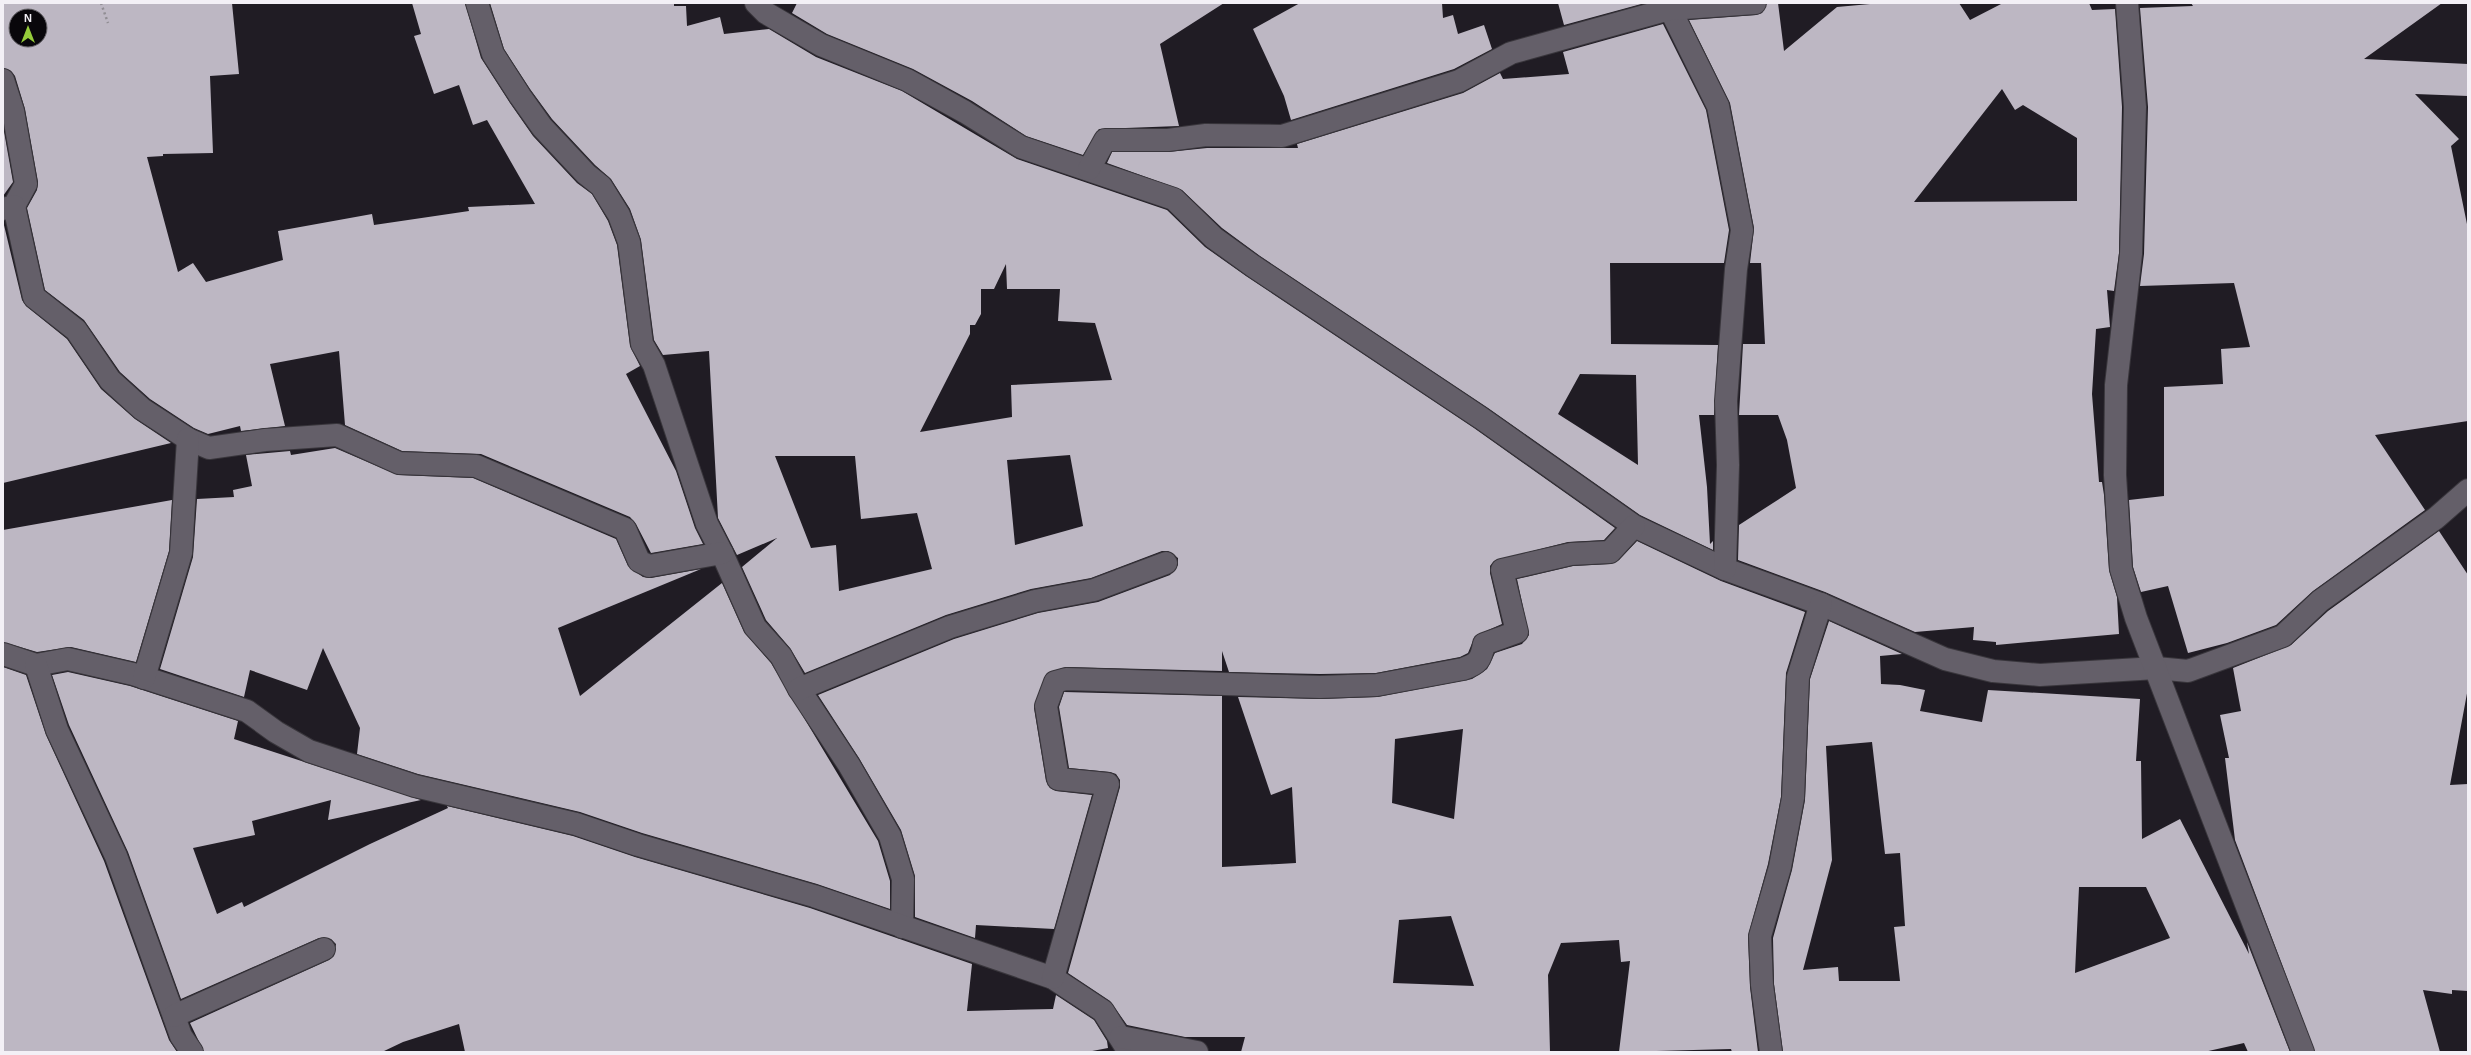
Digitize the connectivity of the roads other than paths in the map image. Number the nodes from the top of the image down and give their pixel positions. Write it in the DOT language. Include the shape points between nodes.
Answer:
graph roads {
  1 [pos="477,3"];
  2 [pos="756,3"];
  3 [pos="1755,3"];
  4 [pos="2127,3"];
  5 [pos="1670,9"];
  6 [pos="3,80"];
  7 [pos="1088,169"];
  8 [pos="8,208"];
  9 [pos="188,439"];
  10 [pos="2468,490"];
  11 [pos="1634,526"];
  12 [pos="722,553"];
  13 [pos="1166,563"];
  14 [pos="1725,569"];
  15 [pos="1821,604"];
  16 [pos="3,654"];
  17 [pos="36,665"];
  18 [pos="2156,668"];
  19 [pos="144,678"];
  20 [pos="799,689"];
  21 [pos="902,927"];
  22 [pos="324,949"];
  23 [pos="1053,978"];
  24 [pos="174,1016"];
  25 [pos="1125,1045"];
  26 [pos="192,1052"];
  27 [pos="1197,1052"];
  28 [pos="1771,1052"];
  29 [pos="2303,1052"];
  1 -- 12 [label="street" via="493,54 520,96 542,127 586,174 601,186 619,215 629,242 642,344 654,365 707,524"];
  2 -- 7 [label="street" via="766,14 821,46 907,80 1021,147"];
  3 -- 5 [label="street"];
  4 -- 18 [label="street" via="2135,107 2131,254 2116,385 2115,475 2120,569"];
  5 -- 7 [label="street" via="1511,53 1459,81 1282,136 1206,135 1168,140 1105,140"];
  5 -- 14 [label="street" via="1718,106 1742,230 1736,269 1726,401 1728,465"];
  6 -- 8 [label="street" via="13,111 26,184"];
  7 -- 11 [label="street" via="1174,199 1214,238 1481,418"];
  8 -- 9 [label="street" via="34,297 76,330 110,380 142,409"];
  9 -- 12 [label="street" via="209,448 265,440 337,436 399,463 476,466 528,486 625,529 639,561 649,566"];
  9 -- 19 [label="street" via="181,553"];
  10 -- 18 [label="street" via="2436,518 2320,601 2283,636 2188,671"];
  11 -- 14 [label="street"];
  11 -- 23 [label="street" via="1610,552 1571,554 1502,570 1517,632 1484,644 1482,658 1475,665 1463,669 1377,685 1320,687 1066,679 1055,682 1046,706 1058,779 1108,784"];
  12 -- 20 [label="street" via="755,627 781,656"];
  13 -- 20 [label="street" via="1094,590 1036,601 950,627"];
  14 -- 15 [label="street"];
  15 -- 18 [label="street" via="1945,658 1993,671 2040,675"];
  15 -- 28 [label="street" via="1798,677 1793,798 1780,867 1760,936 1762,985"];
  16 -- 17 [label="street"];
  17 -- 19 [label="street" via="68,658"];
  17 -- 24 [label="street" via="57,730 116,856"];
  18 -- 29 [label="street"];
  19 -- 21 [label="street" via="247,711 309,751 415,786 576,824 638,845 814,896"];
  20 -- 21 [label="street" via="849,765 890,836 903,879"];
  21 -- 23 [label="street"];
  22 -- 24 [label="street"];
  23 -- 25 [label="street" via="1103,1011"];
  24 -- 26 [label="street" via="181,1036"];
  25 -- 27 [label="street"];
}
